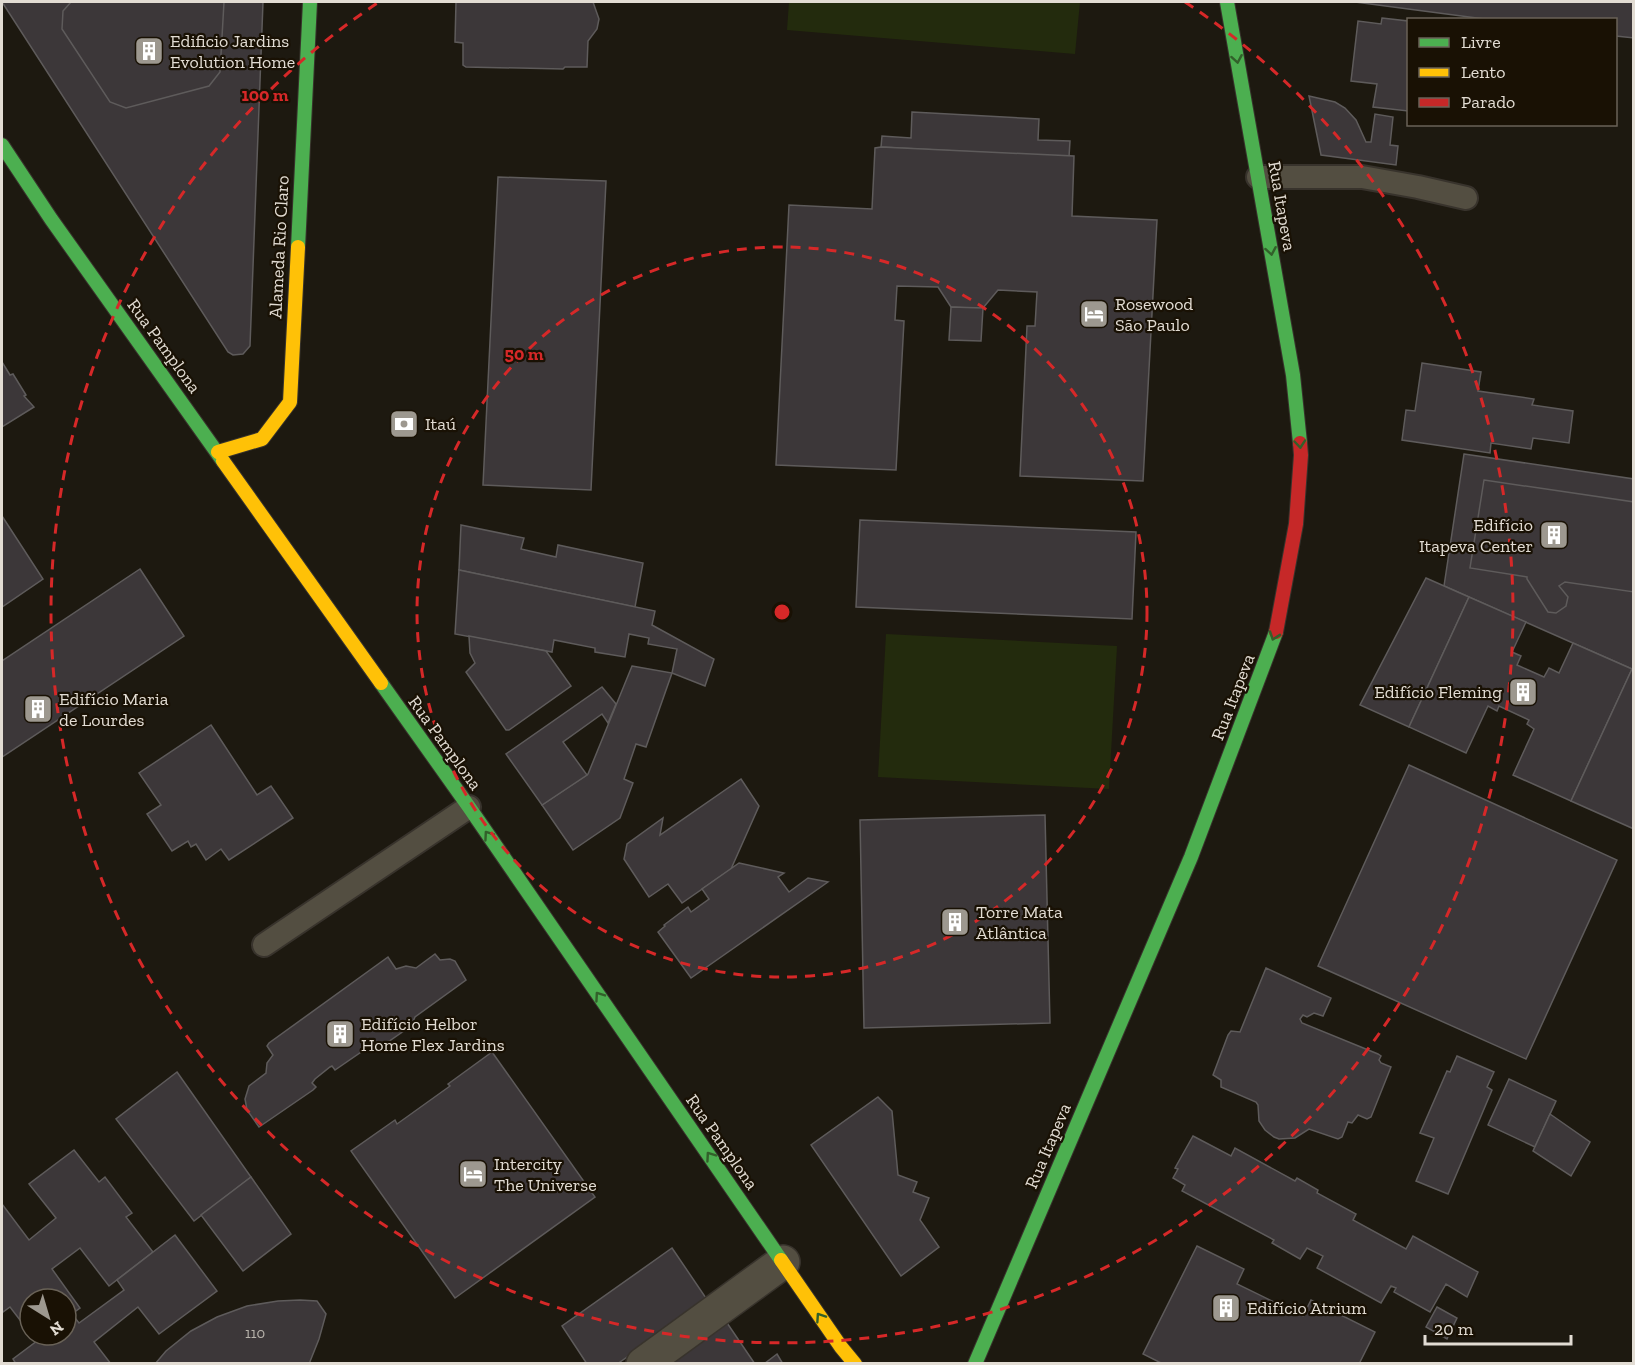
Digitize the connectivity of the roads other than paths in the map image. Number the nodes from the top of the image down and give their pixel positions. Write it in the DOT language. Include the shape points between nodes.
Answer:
graph roads {
  1 [pos="310,2"];
  2 [pos="1227,2"];
  3 [pos="2,145"];
  4 [pos="1258,177"];
  5 [pos="1466,198"];
  6 [pos="218,452"];
  7 [pos="469,807"];
  8 [pos="264,945"];
  9 [pos="783,1262"];
  10 [pos="643,1364"];
  11 [pos="855,1364"];
  12 [pos="975,1364"];
  1 -- 6 [label="street, Alameda Rio Claro" via="290,402 262,439"];
  2 -- 4 [label="street, Rua Itapeva, one-way"];
  3 -- 6 [label="street, Rua Pamplona"];
  4 -- 5 [label="lane" via="1362,177"];
  4 -- 12 [label="street, Rua Itapeva, one-way" via="1293,375 1301,455 1296,524 1277,629 1186,868"];
  6 -- 7 [label="street, Rua Pamplona"];
  7 -- 8 [label="lane"];
  9 -- 7 [label="street, Rua Pamplona, one-way"];
  9 -- 10 [label="street"];
  11 -- 9 [label="street, Rua Pamplona, one-way"];
}
